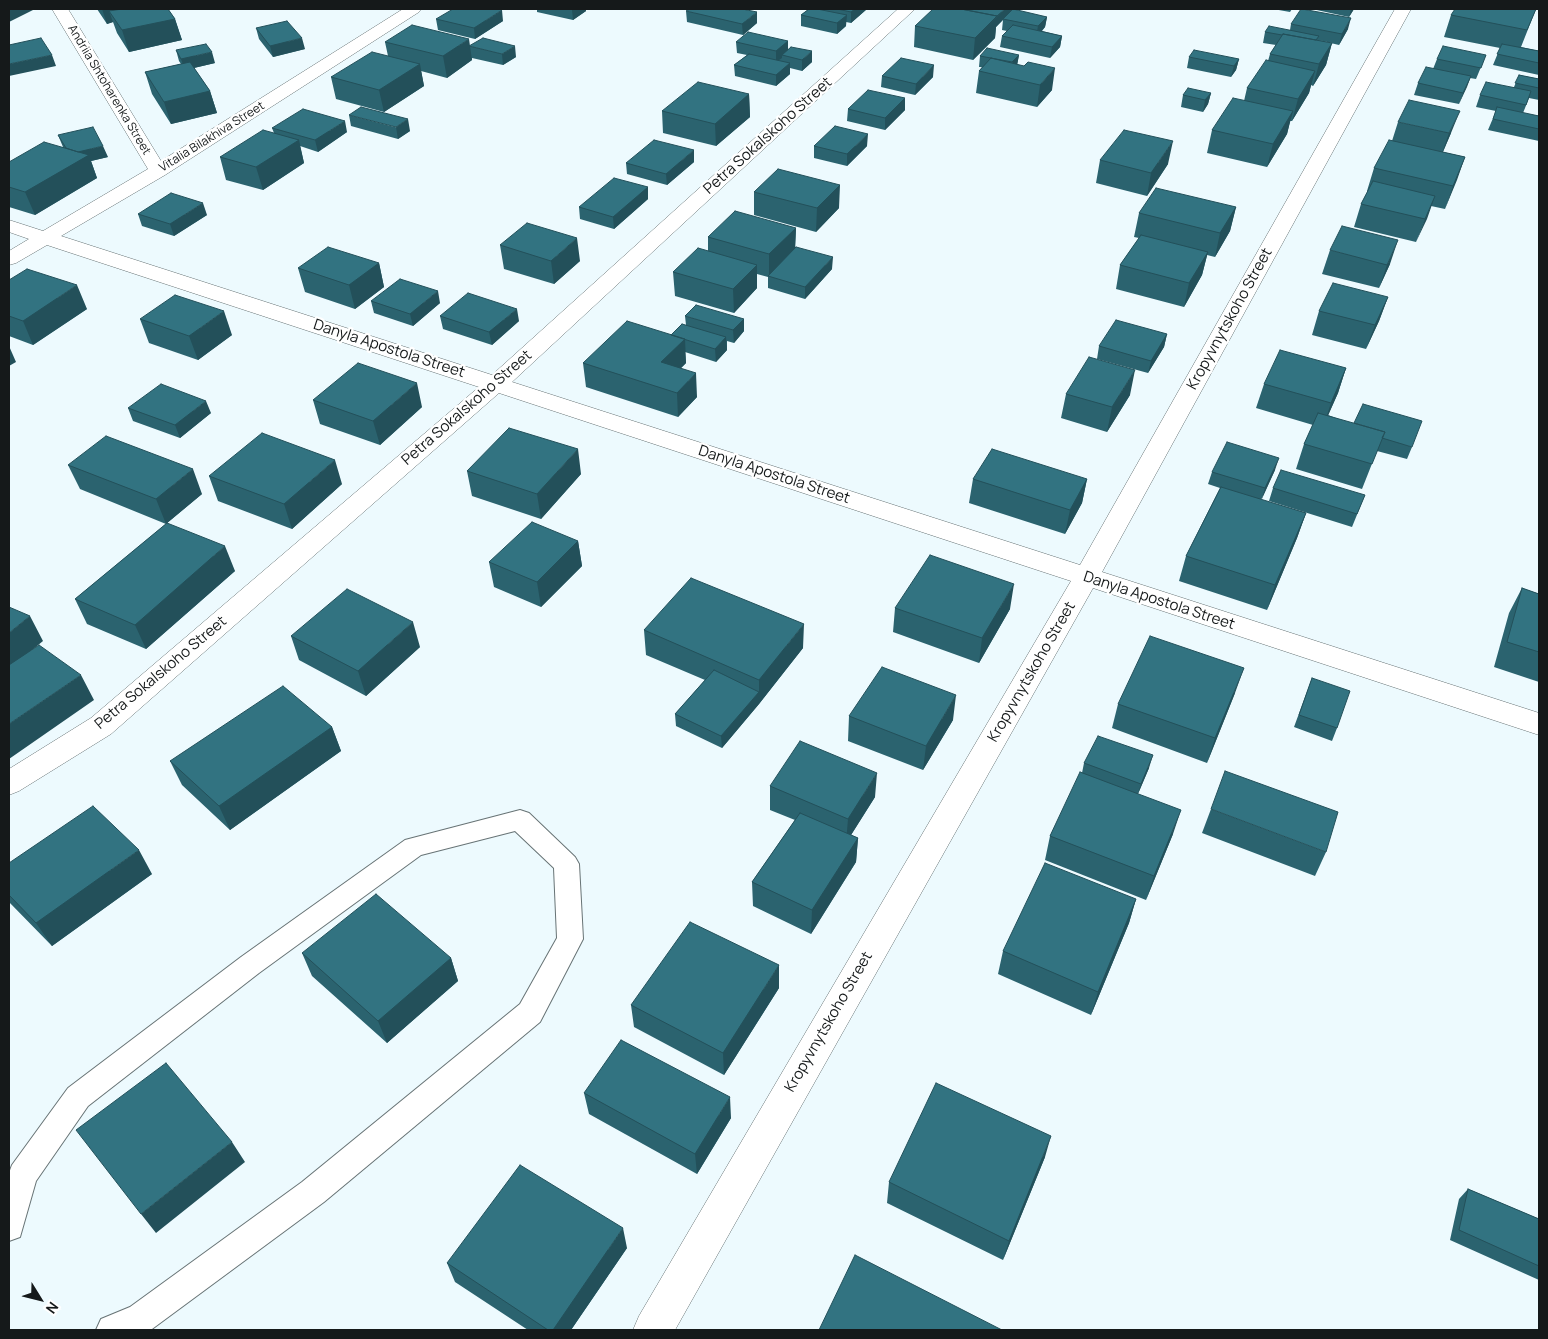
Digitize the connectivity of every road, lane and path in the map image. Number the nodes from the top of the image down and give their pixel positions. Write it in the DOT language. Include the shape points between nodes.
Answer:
graph roads {
  1 [pos="60,9"];
  2 [pos="412,9"];
  3 [pos="907,9"];
  4 [pos="1403,9"];
  5 [pos="158,171"];
  6 [pos="9,226"];
  7 [pos="46,238"];
  8 [pos="9,259"];
  9 [pos="496,384"];
  10 [pos="1086,578"];
  11 [pos="1539,724"];
  12 [pos="9,783"];
  13 [pos="9,1226"];
  14 [pos="112,1330"];
  15 [pos="653,1330"];
  1 -- 5 [label="street, Andriia Shtoharenka Street"];
  2 -- 5 [label="street, Vitalia Bilakhiva Street"];
  3 -- 9 [label="street, Petra Sokalskoho Street"];
  4 -- 10 [label="street, Kropyvnytskoho Street"];
  5 -- 7 [label="street, Vitalia Bilakhiva Street"];
  6 -- 7 [label="street, Danyla Apostola Street"];
  7 -- 8 [label="street, Vitalia Bilakhiva Street"];
  7 -- 9 [label="street, Danyla Apostola Street"];
  9 -- 10 [label="street, Danyla Apostola Street"];
  9 -- 12 [label="street, Petra Sokalskoho Street" via="101,726"];
  10 -- 11 [label="street, Danyla Apostola Street"];
  10 -- 15 [label="street, Kropyvnytskoho Street"];
  13 -- 14 [label="lane" via="23,1175 78,1097 250,965 414,848 520,820 566,864 570,939 530,1013 313,1192 142,1318"];
}
